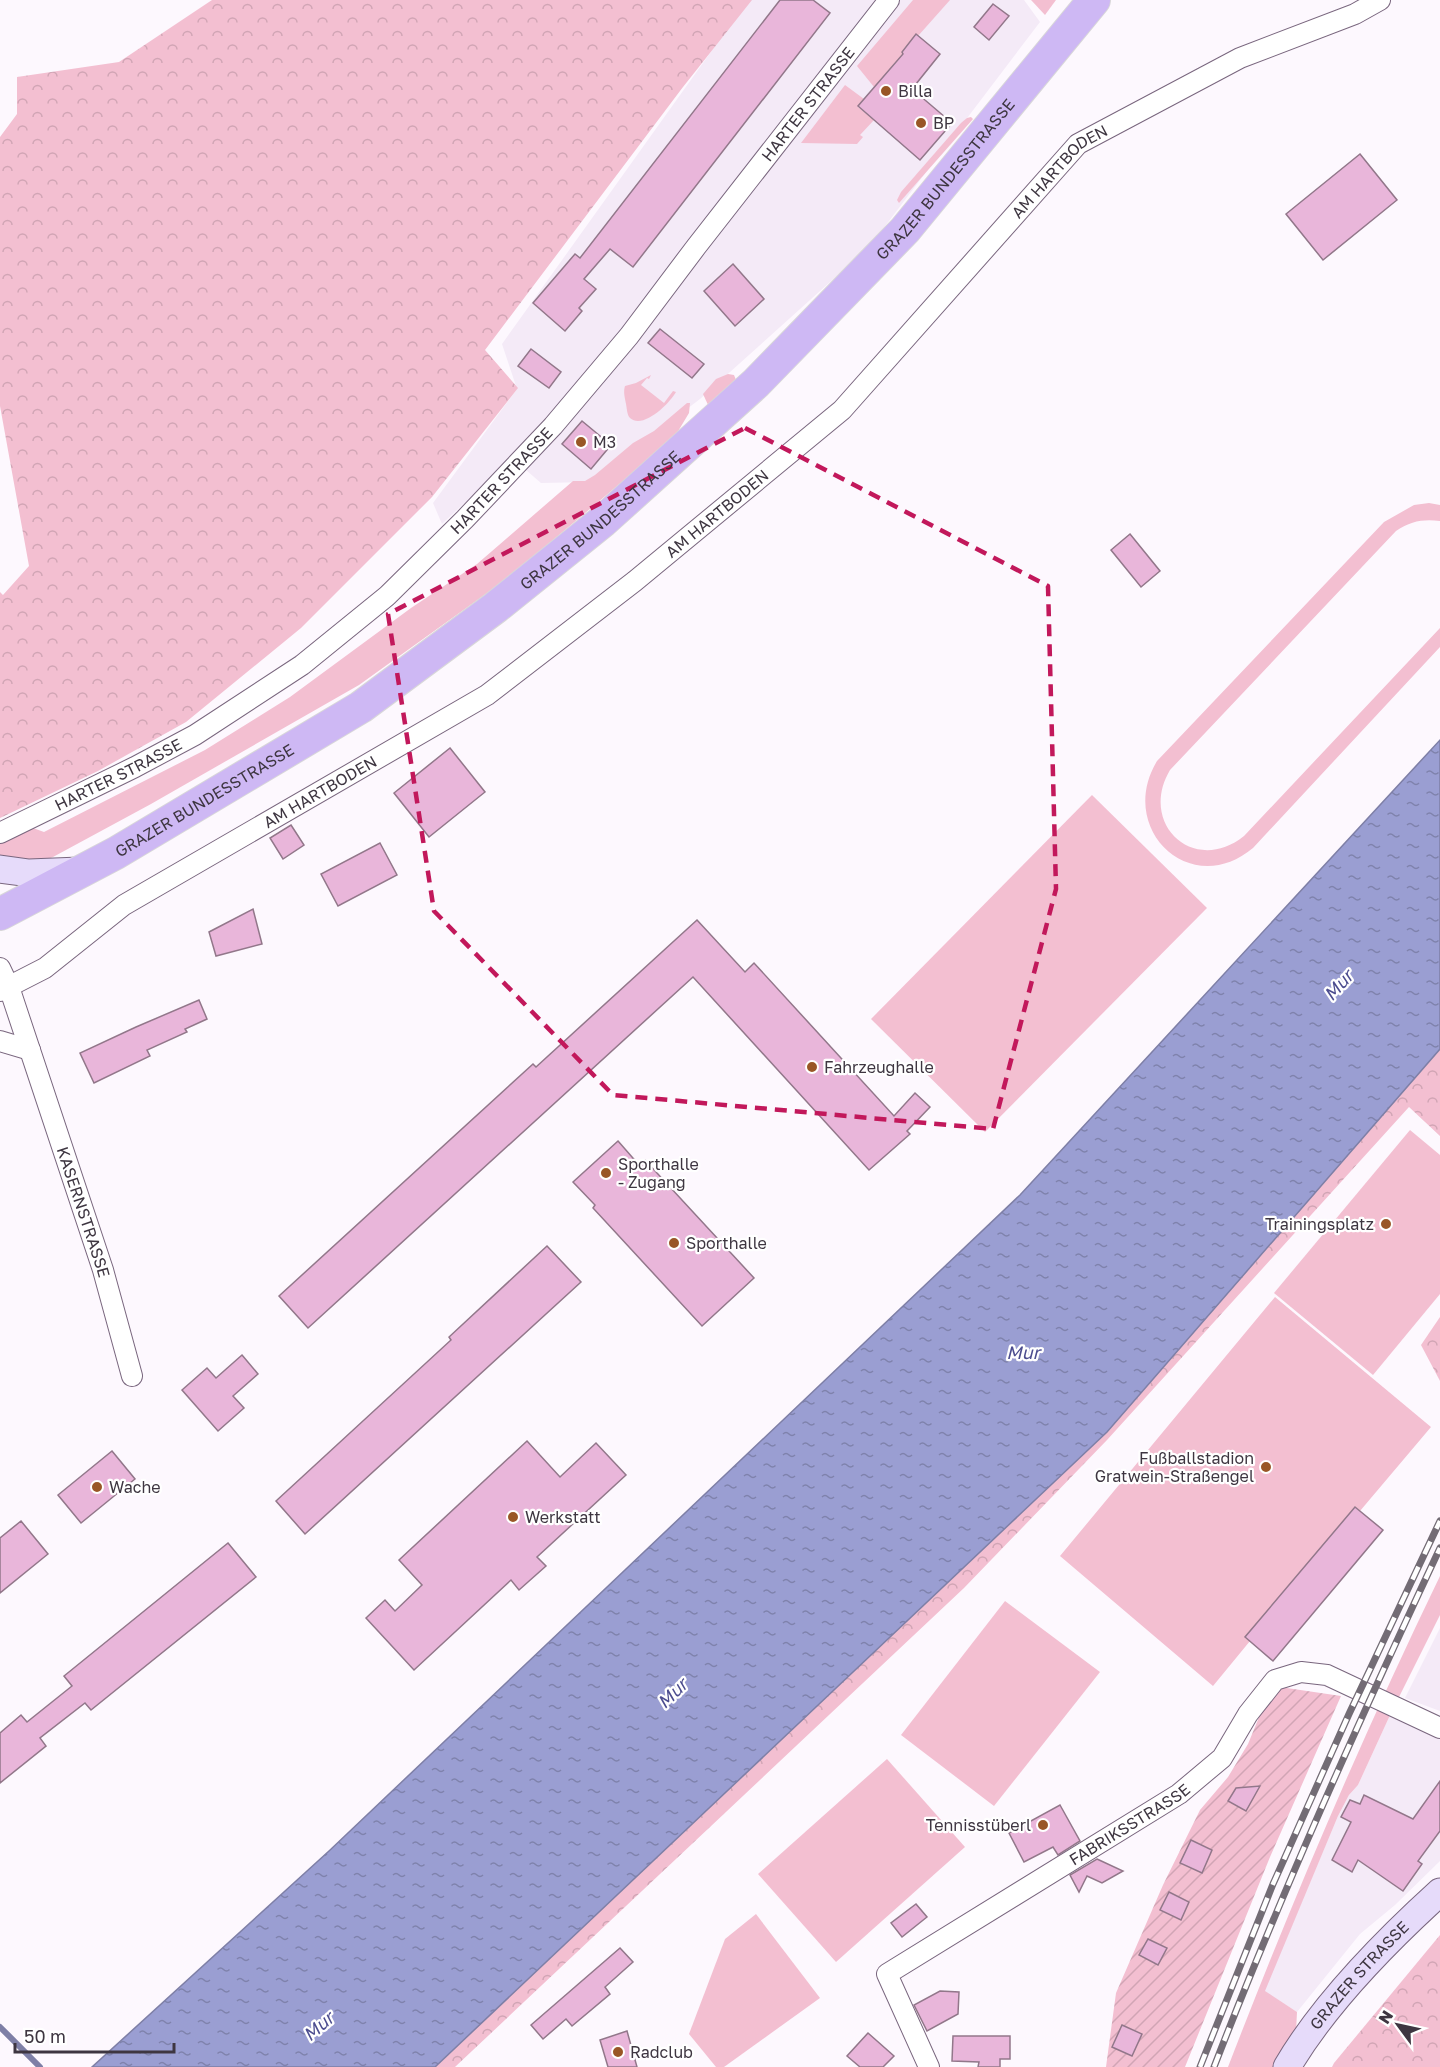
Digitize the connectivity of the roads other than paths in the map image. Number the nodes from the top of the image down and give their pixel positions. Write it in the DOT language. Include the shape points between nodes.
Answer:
graph roads {
  1 [pos="889,0"];
  2 [pos="1095,0"];
  3 [pos="1380,0"];
  4 [pos="0,834"];
  5 [pos="0,869"];
  6 [pos="80,871"];
  7 [pos="0,914"];
  8 [pos="0,968"];
  9 [pos="4,989"];
  10 [pos="0,1041"];
  11 [pos="30,1050"];
  12 [pos="132,1376"];
  13 [pos="1440,1728"];
  14 [pos="1440,1892"];
  15 [pos="929,2067"];
  16 [pos="1287,2067"];
  1 -- 4 [label="street, HARTER STRASSE" via="629,336 553,426 387,596 302,665 195,735"];
  2 -- 6 [label="main road, GRAZER BUNDESSTRASSE" via="905,231 756,383 603,521 361,707"];
  3 -- 9 [label="street, AM HARTBODEN" via="1355,14 1240,58 1078,144 842,410 635,581 487,694 124,904 45,968"];
  5 -- 6 [label="main road" via="29,873"];
  6 -- 7 [label="main road, GRAZER BUNDESSTRASSE"];
  8 -- 9 [label="street, KASERNSTRASSE"];
  9 -- 11 [label="street, KASERNSTRASSE"];
  10 -- 11 [label="street"];
  11 -- 12 [label="street, KASERNSTRASSE" via="103,1270"];
  13 -- 15 [label="street, FABRIKSSTRASSE" via="1327,1675 1301,1672 1275,1680 1248,1714 1222,1758 1179,1794 886,1974"];
  14 -- 16 [label="main road, GRAZER STRASSE" via="1352,1981"];
}
